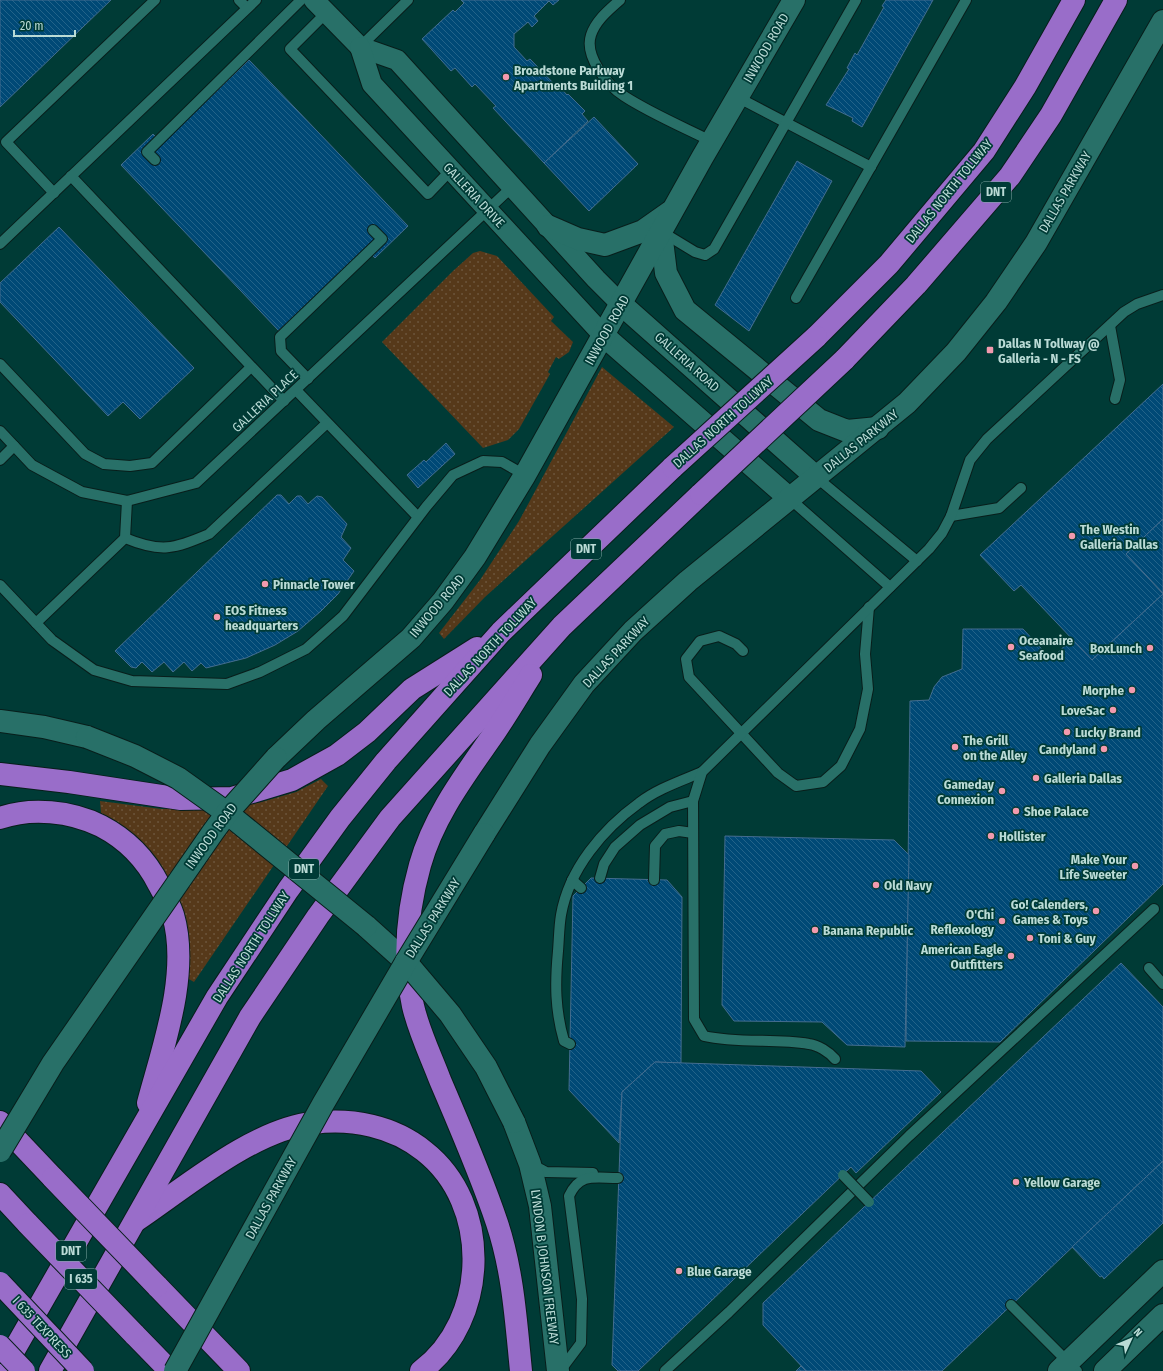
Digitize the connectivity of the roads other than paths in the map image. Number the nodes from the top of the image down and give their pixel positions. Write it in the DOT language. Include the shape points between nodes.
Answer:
graph roads {
  1 [pos="155,0"];
  2 [pos="240,0"];
  3 [pos="256,0"];
  4 [pos="301,0"];
  5 [pos="408,0"];
  6 [pos="620,0"];
  7 [pos="794,0"];
  8 [pos="856,0"];
  9 [pos="966,0"];
  10 [pos="1074,0"];
  11 [pos="1116,0"];
  12 [pos="320,6"];
  13 [pos="247,8"];
  14 [pos="1163,21"];
  15 [pos="360,47"];
  16 [pos="738,97"];
  17 [pos="786,122"];
  18 [pos="711,141"];
  19 [pos="155,160"];
  20 [pos="871,167"];
  21 [pos="451,170"];
  22 [pos="71,176"];
  23 [pos="512,187"];
  24 [pos="54,193"];
  25 [pos="674,209"];
  26 [pos="488,210"];
  27 [pos="548,226"];
  28 [pos="373,230"];
  29 [pos="661,232"];
  30 [pos="0,244"];
  31 [pos="1163,294"];
  32 [pos="796,298"];
  33 [pos="1152,299"];
  34 [pos="1163,300"];
  35 [pos="622,304"];
  36 [pos="1110,326"];
  37 [pos="604,336"];
  38 [pos="0,364"];
  39 [pos="251,367"];
  40 [pos="308,379"];
  41 [pos="296,390"];
  42 [pos="1116,399"];
  43 [pos="284,401"];
  44 [pos="327,422"];
  45 [pos="878,428"];
  46 [pos="0,431"];
  47 [pos="14,446"];
  48 [pos="0,460"];
  49 [pos="525,475"];
  50 [pos="816,477"];
  51 [pos="1021,488"];
  52 [pos="789,498"];
  53 [pos="127,501"];
  54 [pos="951,516"];
  55 [pos="418,517"];
  56 [pos="125,538"];
  57 [pos="916,561"];
  58 [pos="0,585"];
  59 [pos="890,587"];
  60 [pos="869,607"];
  61 [pos="36,623"];
  62 [pos="562,626"];
  63 [pos="502,632"];
  64 [pos="743,651"];
  65 [pos="0,721"];
  66 [pos="741,734"];
  67 [pos="702,772"];
  68 [pos="0,774"];
  69 [pos="693,801"];
  70 [pos="227,813"];
  71 [pos="0,818"];
  72 [pos="694,833"];
  73 [pos="600,878"];
  74 [pos="572,880"];
  75 [pos="654,880"];
  76 [pos="581,888"];
  77 [pos="1154,909"];
  78 [pos="406,962"];
  79 [pos="1148,968"];
  80 [pos="1163,984"];
  81 [pos="570,1044"];
  82 [pos="835,1059"];
  83 [pos="0,1122"];
  84 [pos="141,1131"];
  85 [pos="0,1151"];
  86 [pos="530,1164"];
  87 [pos="843,1175"];
  88 [pos="0,1194"];
  89 [pos="869,1202"];
  90 [pos="132,1224"];
  91 [pos="1163,1271"];
  92 [pos="0,1283"];
  93 [pos="1011,1305"];
  94 [pos="1163,1316"];
  95 [pos="0,1346"];
  96 [pos="1068,1368"];
  97 [pos="2,1371"];
  98 [pos="24,1371"];
  99 [pos="50,1371"];
  100 [pos="83,1371"];
  101 [pos="170,1371"];
  102 [pos="175,1371"];
  103 [pos="239,1371"];
  104 [pos="421,1371"];
  105 [pos="521,1371"];
  106 [pos="559,1371"];
  107 [pos="664,1371"];
  108 [pos="1105,1371"];
  1 -- 24 [label="lane" via="6,142"];
  2 -- 13 [label="lane"];
  3 -- 13 [label="lane"];
  4 -- 19 [label="lane" via="147,152"];
  5 -- 15 [label="lane"];
  6 -- 18 [label="lane" via="597,22 590,36 593,60 601,74 623,96"];
  7 -- 16 [label="main road, INWOOD ROAD"];
  8 -- 17 [label="lane"];
  9 -- 20 [label="lane"];
  10 -- 63 [label="highway, DALLAS NORTH TOLLWAY / DNT, bridge" via="1025,87 984,151 889,264 816,337 673,467"];
  11 -- 62 [label="highway, DNT, bridge" via="1051,115 1010,176 916,285 844,360"];
  12 -- 15 [label="street, GALLERIA DRIVE"];
  12 -- 21 [label="lane" via="290,49 428,194"];
  13 -- 22 [label="lane"];
  14 -- 45 [label="main road, DALLAS PARKWAY" via="1036,242 996,302 956,352 907,403"];
  15 -- 21 [label="street, GALLERIA DRIVE" via="372,84"];
  15 -- 23 [label="street, GALLERIA DRIVE" via="396,60"];
  16 -- 17 [label="lane"];
  16 -- 18 [label="main road, INWOOD ROAD"];
  17 -- 20 [label="lane"];
  17 -- 29 [label="lane" via="714,249 705,254 695,252"];
  18 -- 25 [label="main road, INWOOD ROAD"];
  20 -- 32 [label="lane"];
  21 -- 26 [label="street, GALLERIA DRIVE"];
  22 -- 24 [label="lane"];
  22 -- 39 [label="lane"];
  23 -- 26 [label="lane, GALLERIA PLACE"];
  23 -- 27 [label="street, GALLERIA DRIVE"];
  24 -- 30 [label="lane"];
  25 -- 27 [label="main road" via="643,231 605,245 578,239"];
  25 -- 29 [label="main road, INWOOD ROAD"];
  26 -- 37 [label="street, GALLERIA DRIVE"];
  26 -- 40 [label="lane, GALLERIA PLACE"];
  27 -- 35 [label="street, GALLERIA DRIVE"];
  28 -- 40 [label="lane" via="382,239 280,337 281,351"];
  29 -- 35 [label="main road, INWOOD ROAD"];
  29 -- 45 [label="main road" via="666,273 685,310 819,420 847,431"];
  31 -- 33 [label="lane"];
  33 -- 34 [label="lane"];
  33 -- 36 [label="lane" via="1124,312"];
  35 -- 37 [label="main road, INWOOD ROAD"];
  35 -- 50 [label="main road, GALLERIA ROAD"];
  36 -- 42 [label="lane" via="1120,380"];
  36 -- 54 [label="lane" via="987,439 970,460"];
  37 -- 49 [label="main road, INWOOD ROAD"];
  37 -- 52 [label="main road"];
  38 -- 39 [label="lane" via="85,454 104,464 130,466 152,463"];
  39 -- 43 [label="lane"];
  40 -- 41 [label="lane, GALLERIA PLACE"];
  41 -- 43 [label="lane, GALLERIA PLACE"];
  41 -- 44 [label="lane"];
  43 -- 53 [label="lane, GALLERIA PLACE" via="196,484"];
  44 -- 55 [label="lane"];
  44 -- 56 [label="lane" via="209,534 164,549 144,546"];
  45 -- 50 [label="main road, DALLAS PARKWAY"];
  46 -- 47 [label="lane, GALLERIA PLACE"];
  47 -- 48 [label="lane"];
  47 -- 53 [label="lane, GALLERIA PLACE" via="32,465 82,492"];
  49 -- 55 [label="lane" via="502,462 483,461 453,475"];
  49 -- 70 [label="main road, INWOOD ROAD, bridge" via="475,557 443,601 411,638 285,749"];
  50 -- 52 [label="main road, DALLAS PARKWAY"];
  50 -- 57 [label="lane, GALLERIA ROAD"];
  51 -- 54 [label="lane" via="999,508"];
  52 -- 59 [label="lane"];
  52 -- 78 [label="main road, DALLAS PARKWAY, bridge" via="682,586 633,631 584,684 540,745"];
  53 -- 56 [label="lane"];
  54 -- 57 [label="lane" via="942,533"];
  55 -- 61 [label="lane" via="343,616 306,649 260,672 227,684 132,681 94,670 52,640"];
  56 -- 61 [label="lane"];
  57 -- 59 [label="lane"];
  58 -- 61 [label="lane"];
  59 -- 60 [label="lane"];
  60 -- 66 [label="lane"];
  60 -- 66 [label="lane" via="865,654 868,689 860,729 841,766 823,782 796,786 778,773"];
  62 -- 90 [label="highway, DNT" via="390,818 318,916 250,1017"];
  62 -- 105 [label="highway" via="442,813 420,864 407,936 414,1007 425,1042 497,1224 506,1257 513,1293"];
  63 -- 68 [label="highway" via="412,689 367,732 337,755 292,780 232,798 182,799"];
  63 -- 84 [label="highway, DALLAS NORTH TOLLWAY / DNT" via="386,760 340,818 288,890 217,997"];
  64 -- 66 [label="lane" via="736,644 719,636 700,641 686,659 689,678"];
  65 -- 70 [label="main road, LYNDON B JOHNSON FREEWAY, bridge" via="44,727 87,737 135,756 178,778"];
  66 -- 67 [label="lane"];
  67 -- 69 [label="lane"];
  67 -- 74 [label="lane" via="640,802 605,831"];
  69 -- 72 [label="lane"];
  69 -- 73 [label="lane" via="670,808 615,846 604,864"];
  70 -- 78 [label="main road, LYNDON B JOHNSON FREEWAY, bridge" via="366,926"];
  70 -- 85 [label="main road, INWOOD ROAD, bridge" via="53,1063"];
  71 -- 84 [label="highway" via="10,814 33,812 74,816 94,823 115,834 134,850 150,867 162,889 173,915 178,945 177,977 171,1014"];
  72 -- 75 [label="lane" via="679,831 665,834 655,846"];
  72 -- 82 [label="lane" via="694,1019 704,1036 724,1041 810,1044 830,1053"];
  74 -- 76 [label="lane"];
  74 -- 81 [label="lane" via="561,914 555,986 560,1026 564,1041"];
  77 -- 107 [label="lane" via="908,1134 729,1312"];
  78 -- 86 [label="main road, LYNDON B JOHNSON FREEWAY, bridge" via="450,1014 486,1066 514,1122"];
  78 -- 102 [label="main road, DALLAS PARKWAY, bridge" via="323,1104"];
  79 -- 80 [label="lane"];
  83 -- 103 [label="highway, bridge"];
  84 -- 97 [label="highway, DALLAS NORTH TOLLWAY / DNT"];
  86 -- 106 [label="main road, LYNDON B JOHNSON FREEWAY" via="540,1206"];
  86 -- 106 [label="lane" via="546,1172 619,1176 586,1178 574,1186 569,1196 582,1299 581,1343"];
  87 -- 89 [label="lane, bridge"];
  88 -- 101 [label="highway, I 635, bridge"];
  90 -- 99 [label="highway, DNT"];
  90 -- 104 [label="highway" via="258,1139 283,1130 312,1123 345,1121 372,1125 400,1135 425,1151 446,1173 461,1199 470,1225 474,1256 472,1286 465,1313 448,1343"];
  91 -- 96 [label="main road"];
  92 -- 100 [label="highway, I 635 TEXPRESS, bridge"];
  93 -- 96 [label="lane"];
  94 -- 108 [label="main road"];
  95 -- 98 [label="highway, bridge"];
}
